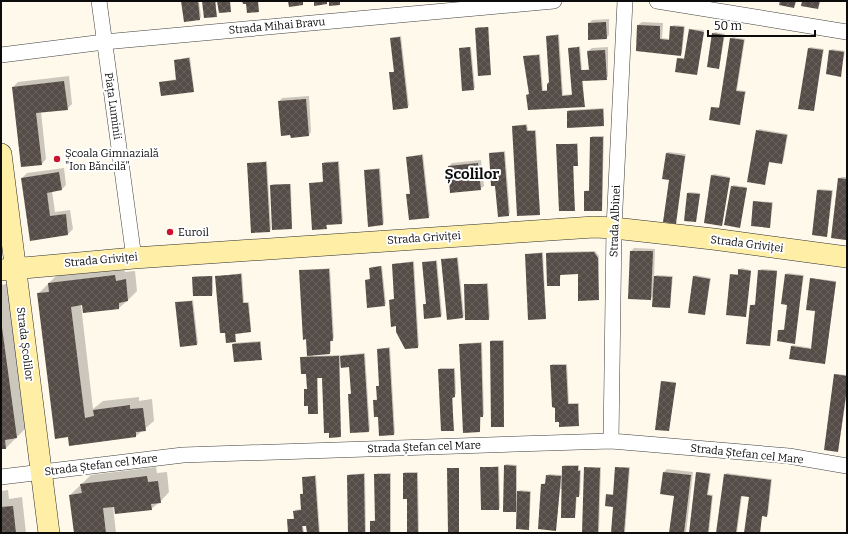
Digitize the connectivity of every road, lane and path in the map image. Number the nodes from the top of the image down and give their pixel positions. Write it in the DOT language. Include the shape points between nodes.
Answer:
graph roads {
  1 [pos="99,1"];
  2 [pos="554,1"];
  3 [pos="625,1"];
  4 [pos="658,1"];
  5 [pos="847,32"];
  6 [pos="104,42"];
  7 [pos="1,55"];
  8 [pos="1,154"];
  9 [pos="614,228"];
  10 [pos="847,257"];
  11 [pos="134,258"];
  12 [pos="9,269"];
  13 [pos="611,441"];
  14 [pos="847,466"];
  15 [pos="41,472"];
  16 [pos="1,477"];
  17 [pos="49,533"];
  1 -- 6 [label="street, Piața Luminii"];
  2 -- 6 [label="street, Strada Mihai Bravu"];
  3 -- 9 [label="street, Strada Albinei"];
  4 -- 5 [label="street"];
  6 -- 7 [label="street, Strada Mihai Bravu"];
  6 -- 11 [label="street, Piața Luminii"];
  8 -- 12 [label="main road, Strada Școlilor"];
  9 -- 10 [label="main road, Strada Griviței"];
  9 -- 11 [label="main road, Strada Griviței" via="594,227"];
  9 -- 13 [label="street, Strada Albinei"];
  11 -- 12 [label="main road, Strada Griviței"];
  12 -- 15 [label="main road, Strada Școlilor"];
  13 -- 14 [label="street, Strada Ștefan cel Mare" via="789,456"];
  13 -- 15 [label="street, Strada Ștefan cel Mare" via="183,455"];
  15 -- 16 [label="street, Strada Ștefan cel Mare"];
  15 -- 17 [label="main road, Strada Școlilor"];
}
